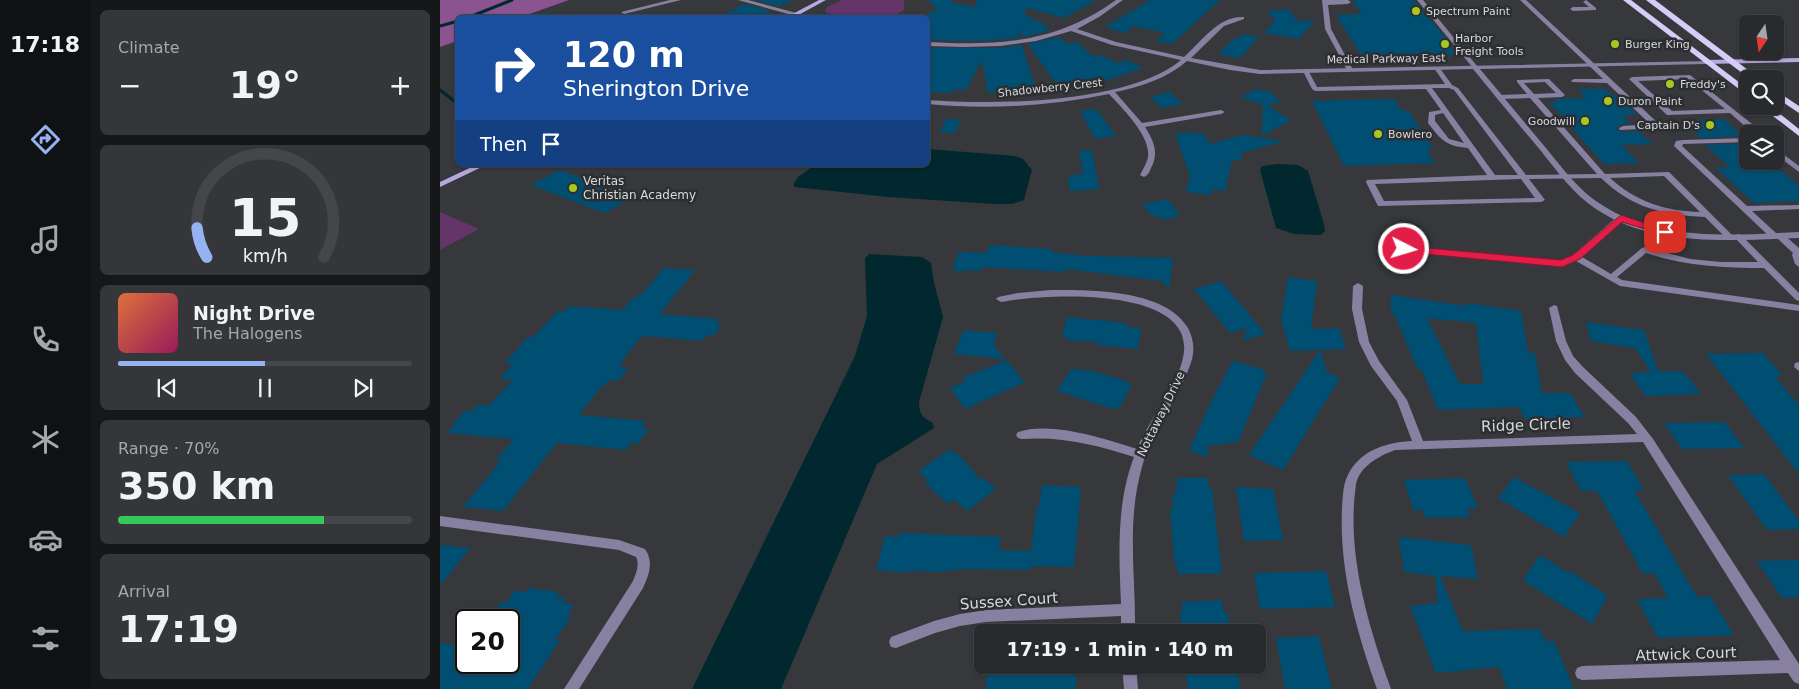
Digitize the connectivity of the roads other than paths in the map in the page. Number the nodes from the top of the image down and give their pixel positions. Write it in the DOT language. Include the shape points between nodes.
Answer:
graph roads {
  1 [pos="678,0"];
  2 [pos="741,0"];
  3 [pos="823,0"];
  4 [pos="1120,0"];
  5 [pos="1420,0"];
  6 [pos="1523,0"];
  7 [pos="1627,0"];
  8 [pos="1650,0"];
  9 [pos="1325,1"];
  10 [pos="1348,2"];
  11 [pos="1586,2"];
  12 [pos="1573,9"];
  13 [pos="624,12"];
  14 [pos="796,14"];
  15 [pos="800,15"];
  16 [pos="1242,18"];
  17 [pos="1072,29"];
  18 [pos="930,44"];
  19 [pos="1187,59"];
  20 [pos="1799,60"];
  21 [pos="1733,61"];
  22 [pos="1706,62"];
  23 [pos="1590,64"];
  24 [pos="1475,67"];
  25 [pos="1437,68"];
  26 [pos="1350,70"];
  27 [pos="1744,70"];
  28 [pos="1306,71"];
  29 [pos="1607,80"];
  30 [pos="1574,82"];
  31 [pos="1428,86"];
  32 [pos="1450,86"];
  33 [pos="1739,87"];
  34 [pos="1110,92"];
  35 [pos="1534,96"];
  36 [pos="1500,97"];
  37 [pos="1784,99"];
  38 [pos="930,102"];
  39 [pos="1799,110"];
  40 [pos="1445,111"];
  41 [pos="1732,111"];
  42 [pos="1221,112"];
  43 [pos="1776,115"];
  44 [pos="1749,125"];
  45 [pos="1139,126"];
  46 [pos="1623,128"];
  47 [pos="1799,133"];
  48 [pos="1739,140"];
  49 [pos="1470,146"];
  50 [pos="1784,158"];
  51 [pos="478,167"];
  52 [pos="1799,170"];
  53 [pos="1144,175"];
  54 [pos="1565,176"];
  55 [pos="1603,176"];
  56 [pos="1493,178"];
  57 [pos="1524,178"];
  58 [pos="440,185"];
  59 [pos="1799,207"];
  60 [pos="1746,209"];
  61 [pos="1708,215"];
  62 [pos="1621,218"];
  63 [pos="1799,235"];
  64 [pos="1777,236"];
  65 [pos="1734,237"];
  66 [pos="1404,249"];
  67 [pos="1799,253"];
  68 [pos="1576,257"];
  69 [pos="1799,264"];
  70 [pos="1767,266"];
  71 [pos="1611,278"];
  72 [pos="1358,286"];
  73 [pos="1799,298"];
  74 [pos="1001,299"];
  75 [pos="1554,308"];
  76 [pos="1799,308"];
  77 [pos="1022,435"];
  78 [pos="1645,438"];
  79 [pos="1418,444"];
  80 [pos="1140,454"];
  81 [pos="440,522"];
  82 [pos="1128,610"];
  83 [pos="1128,624"];
  84 [pos="896,642"];
  85 [pos="1796,672"];
  86 [pos="1582,673"];
  87 [pos="1130,674"];
  88 [pos="570,689"];
  89 [pos="1131,689"];
  90 [pos="1384,689"];
  1 -- 13 [label="street"];
  2 -- 14 [label="street"];
  3 -- 14 [label="street"];
  4 -- 17 [label="street"];
  5 -- 24 [label="street"];
  6 -- 23 [label="street"];
  7 -- 22 [label="main road"];
  8 -- 21 [label="main road"];
  9 -- 10 [label="street"];
  9 -- 26 [label="street" via="1328,29"];
  11 -- 12 [label="street" via="1594,9"];
  14 -- 15 [label="street"];
  16 -- 19 [label="street, Shadowberry Crest" via="1232,19 1217,28"];
  17 -- 18 [label="street" via="1005,43"];
  17 -- 19 [label="street, Medical Parkway East" via="1114,44"];
  19 -- 28 [label="street, Medical Parkway East" via="1242,70"];
  19 -- 34 [label="street, Shadowberry Crest" via="1148,81"];
  20 -- 21 [label="street"];
  21 -- 22 [label="street"];
  21 -- 27 [label="main road"];
  22 -- 23 [label="street, Medical Parkway East"];
  22 -- 33 [label="main road"];
  23 -- 24 [label="street, Medical Parkway East"];
  23 -- 29 [label="street"];
  24 -- 25 [label="street, Medical Parkway East"];
  24 -- 36 [label="street"];
  25 -- 26 [label="street, Medical Parkway East"];
  25 -- 32 [label="street"];
  26 -- 28 [label="street, Medical Parkway East"];
  28 -- 31 [label="street" via="1315,89"];
  29 -- 30 [label="street"];
  29 -- 46 [label="street" via="1656,126"];
  31 -- 32 [label="street"];
  31 -- 40 [label="street"];
  32 -- 57 [label="street" via="1456,89"];
  34 -- 38 [label="street, Shadowberry Crest" via="995,104"];
  34 -- 45 [label="street"];
  35 -- 35 [label="street" via="1543,96 1562,95 1547,80 1520,81"];
  35 -- 36 [label="street"];
  35 -- 55 [label="street"];
  36 -- 54 [label="street"];
  37 -- 39 [label="main road"];
  40 -- 49 [label="street"];
  40 -- 49 [label="street" via="1432,114 1431,121 1446,141"];
  41 -- 41 [label="street" via="1690,77 1632,79 1670,113"];
  41 -- 44 [label="street"];
  42 -- 45 [label="street"];
  43 -- 47 [label="main road"];
  45 -- 53 [label="street" via="1151,148 1152,157"];
  48 -- 60 [label="street" via="1683,142 1678,146"];
  49 -- 56 [label="street"];
  50 -- 52 [label="street"];
  51 -- 58 [label="street"];
  54 -- 55 [label="street"];
  54 -- 57 [label="street"];
  54 -- 62 [label="street" via="1592,203"];
  55 -- 61 [label="street" via="1622,194 1647,206 1674,214"];
  55 -- 61 [label="street" via="1666,174"];
  56 -- 57 [label="street"];
  56 -- 57 [label="street" via="1370,182 1381,204 1540,200"];
  59 -- 60 [label="street"];
  60 -- 64 [label="street"];
  61 -- 65 [label="street"];
  62 -- 65 [label="street" via="1677,235"];
  62 -- 68 [label="street"];
  63 -- 64 [label="street"];
  64 -- 65 [label="street"];
  64 -- 67 [label="street"];
  65 -- 70 [label="street"];
  66 -- 68 [label="street" via="1562,264"];
  67 -- 69 [label="street" via="1796,255"];
  68 -- 71 [label="street"];
  70 -- 71 [label="street" via="1699,263 1646,250"];
  70 -- 73 [label="street"];
  71 -- 76 [label="street" via="1620,283"];
  72 -- 79 [label="street" via="1356,301 1363,341 1398,394"];
  74 -- 80 [label="street, Nottaway Drive" via="1054,292 1134,299 1158,307 1180,324 1189,343 1184,367"];
  75 -- 78 [label="street" via="1561,341 1569,358 1632,420"];
  77 -- 80 [label="street" via="1082,436"];
  78 -- 79 [label="street, Ridge Circle"];
  78 -- 85 [label="street"];
  79 -- 90 [label="street, Ridge Circle" via="1395,446 1376,453 1361,464 1351,480 1348,542 1354,591"];
  80 -- 82 [label="street, Nottaway Drive" via="1126,509 1124,549"];
  81 -- 88 [label="street" via="619,545 637,549 644,557 645,567 638,584"];
  82 -- 83 [label="street, Nottaway Drive"];
  82 -- 84 [label="street, Sussex Court" via="986,616 934,627"];
  85 -- 86 [label="street, Attwick Court"];
  87 -- 89 [label="street"];
}
